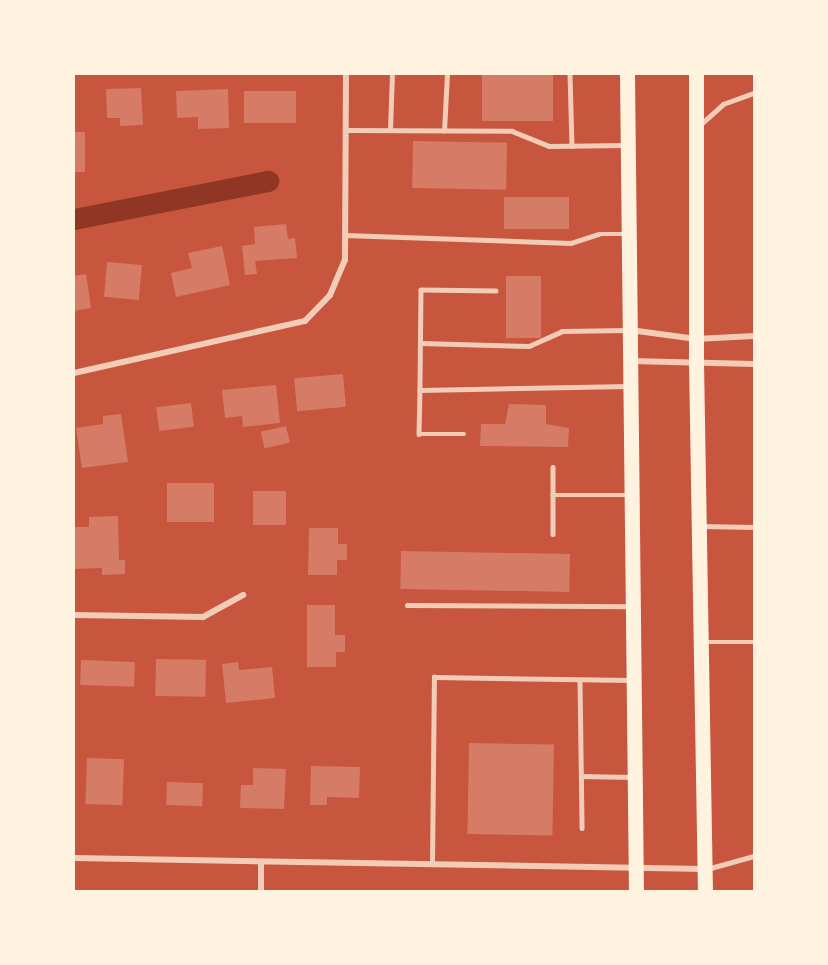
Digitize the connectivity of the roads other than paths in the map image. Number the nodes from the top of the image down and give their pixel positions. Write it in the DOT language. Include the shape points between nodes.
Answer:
graph roads {
  1 [pos="346,74"];
  2 [pos="392,74"];
  3 [pos="447,74"];
  4 [pos="570,74"];
  5 [pos="627,74"];
  6 [pos="696,74"];
  7 [pos="754,93"];
  8 [pos="696,128"];
  9 [pos="346,130"];
  10 [pos="390,130"];
  11 [pos="444,131"];
  12 [pos="628,145"];
  13 [pos="572,146"];
  14 [pos="628,234"];
  15 [pos="345,235"];
  16 [pos="495,291"];
  17 [pos="630,330"];
  18 [pos="754,336"];
  19 [pos="696,339"];
  20 [pos="421,343"];
  21 [pos="630,361"];
  22 [pos="696,362"];
  23 [pos="754,364"];
  24 [pos="74,373"];
  25 [pos="630,386"];
  26 [pos="420,390"];
  27 [pos="464,434"];
  28 [pos="553,468"];
  29 [pos="553,495"];
  30 [pos="632,495"];
  31 [pos="701,526"];
  32 [pos="754,527"];
  33 [pos="553,534"];
  34 [pos="243,596"];
  35 [pos="407,605"];
  36 [pos="633,606"];
  37 [pos="74,615"];
  38 [pos="702,642"];
  39 [pos="754,642"];
  40 [pos="580,680"];
  41 [pos="634,680"];
  42 [pos="581,776"];
  43 [pos="634,777"];
  44 [pos="582,828"];
  45 [pos="754,856"];
  46 [pos="74,858"];
  47 [pos="261,862"];
  48 [pos="432,864"];
  49 [pos="636,866"];
  50 [pos="705,869"];
  51 [pos="261,891"];
  52 [pos="636,891"];
  53 [pos="705,891"];
  1 -- 9 [label="street"];
  2 -- 10 [label="lane"];
  3 -- 11 [label="lane"];
  4 -- 13 [label="lane"];
  5 -- 12 [label="main road"];
  6 -- 8 [label="main road"];
  7 -- 8 [label="lane" via="723,104"];
  8 -- 19 [label="main road"];
  9 -- 10 [label="lane"];
  9 -- 15 [label="street"];
  10 -- 11 [label="lane"];
  11 -- 13 [label="lane" via="512,131 549,146"];
  12 -- 13 [label="lane"];
  12 -- 14 [label="main road"];
  14 -- 15 [label="lane" via="599,234 572,243"];
  14 -- 17 [label="main road"];
  15 -- 24 [label="street" via="345,260 330,295 305,321"];
  16 -- 20 [label="lane" via="421,290"];
  17 -- 19 [label="street"];
  17 -- 20 [label="lane" via="562,331 529,346"];
  17 -- 21 [label="main road"];
  18 -- 19 [label="street"];
  19 -- 22 [label="main road"];
  20 -- 26 [label="lane"];
  21 -- 22 [label="street"];
  21 -- 25 [label="main road"];
  22 -- 23 [label="street"];
  22 -- 31 [label="main road"];
  25 -- 26 [label="lane"];
  25 -- 30 [label="main road"];
  26 -- 27 [label="lane" via="419,434"];
  28 -- 29 [label="lane"];
  29 -- 30 [label="lane"];
  29 -- 33 [label="lane"];
  30 -- 36 [label="main road"];
  31 -- 32 [label="lane"];
  31 -- 38 [label="main road"];
  34 -- 37 [label="street" via="203,617"];
  35 -- 36 [label="lane"];
  36 -- 41 [label="main road"];
  38 -- 39 [label="lane"];
  38 -- 50 [label="main road"];
  40 -- 41 [label="lane"];
  40 -- 42 [label="lane"];
  40 -- 48 [label="lane" via="434,677"];
  41 -- 43 [label="main road"];
  42 -- 43 [label="lane"];
  42 -- 44 [label="lane"];
  43 -- 49 [label="main road"];
  45 -- 50 [label="lane"];
  46 -- 47 [label="street"];
  47 -- 48 [label="street"];
  47 -- 51 [label="street"];
  48 -- 49 [label="street"];
  49 -- 50 [label="street"];
  49 -- 52 [label="main road"];
  50 -- 53 [label="main road"];
}
